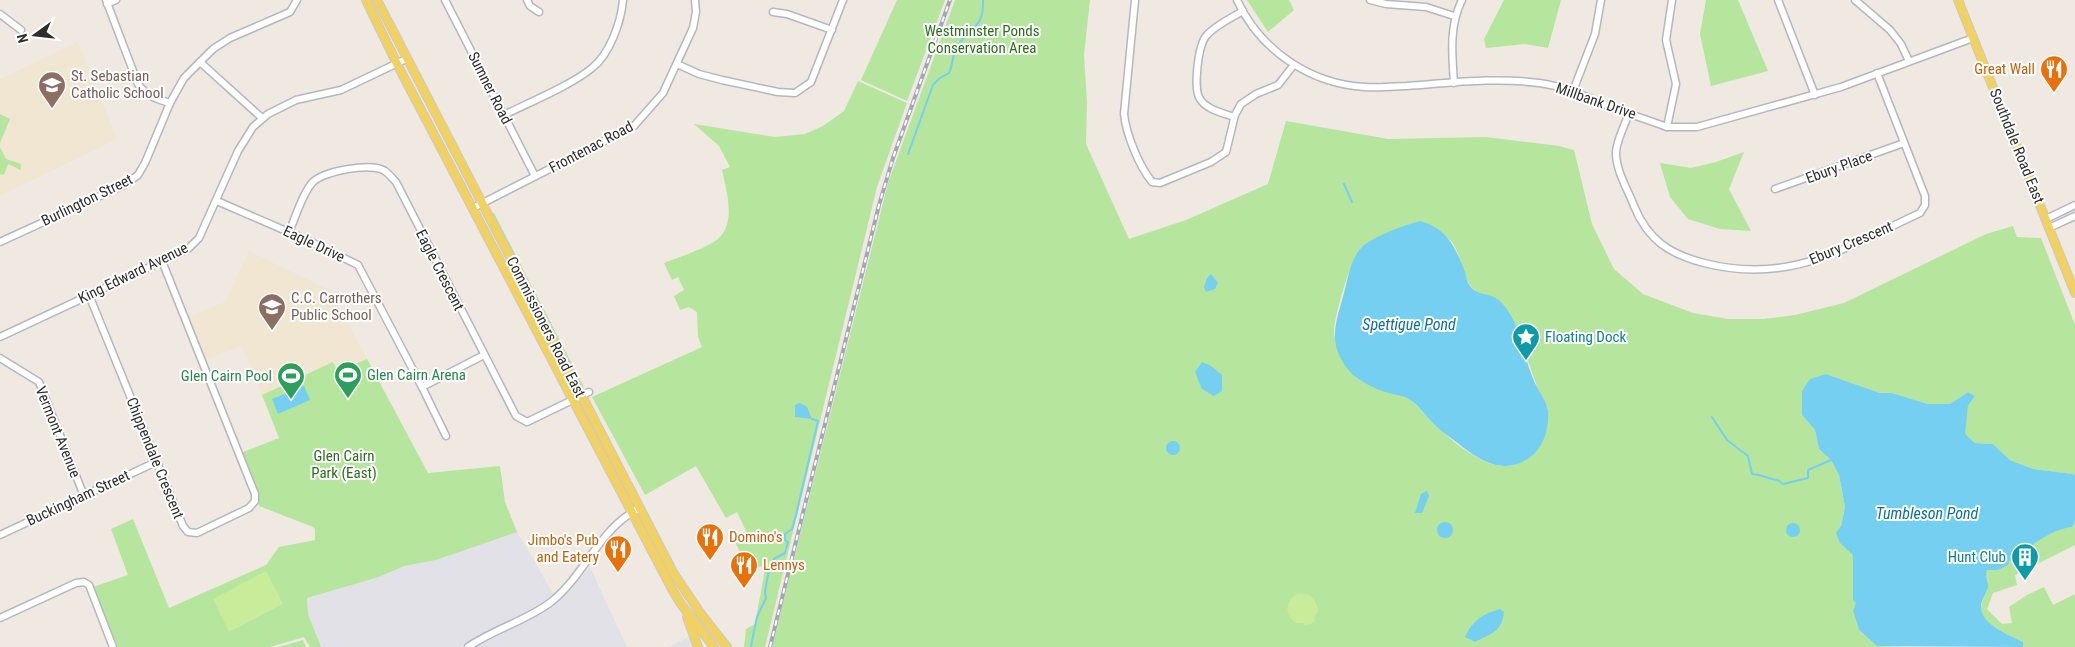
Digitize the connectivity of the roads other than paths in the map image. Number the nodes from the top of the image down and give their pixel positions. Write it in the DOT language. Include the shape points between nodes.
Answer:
graph roads {
  1 [pos="116,0"];
  2 [pos="297,0"];
  3 [pos="366,0"];
  4 [pos="377,0"];
  5 [pos="445,0"];
  6 [pos="527,0"];
  7 [pos="623,0"];
  8 [pos="695,0"];
  9 [pos="843,0"];
  10 [pos="1135,0"];
  11 [pos="1237,0"];
  12 [pos="1370,0"];
  13 [pos="1462,0"];
  14 [pos="1601,0"];
  15 [pos="1672,0"];
  16 [pos="1778,0"];
  17 [pos="1855,0"];
  18 [pos="1958,0"];
  19 [pos="106,2"];
  20 [pos="1243,11"];
  21 [pos="540,12"];
  22 [pos="773,12"];
  23 [pos="0,14"];
  24 [pos="1454,16"];
  25 [pos="21,30"];
  26 [pos="832,30"];
  27 [pos="1973,38"];
  28 [pos="406,59"];
  29 [pos="1909,61"];
  30 [pos="200,62"];
  31 [pos="397,64"];
  32 [pos="677,64"];
  33 [pos="1294,66"];
  34 [pos="1878,73"];
  35 [pos="1454,83"];
  36 [pos="1573,91"];
  37 [pos="1815,95"];
  38 [pos="170,103"];
  39 [pos="1629,114"];
  40 [pos="504,115"];
  41 [pos="1234,117"];
  42 [pos="262,118"];
  43 [pos="1667,127"];
  44 [pos="1904,143"];
  45 [pos="535,176"];
  46 [pos="1774,189"];
  47 [pos="217,201"];
  48 [pos="482,204"];
  49 [pos="2075,205"];
  50 [pos="473,208"];
  51 [pos="2075,216"];
  52 [pos="2046,219"];
  53 [pos="2049,228"];
  54 [pos="289,232"];
  55 [pos="0,242"];
  56 [pos="162,261"];
  57 [pos="2075,293"];
  58 [pos="89,295"];
  59 [pos="0,337"];
  60 [pos="484,355"];
  61 [pos="0,358"];
  62 [pos="422,387"];
  63 [pos="585,394"];
  64 [pos="572,400"];
  65 [pos="446,436"];
  66 [pos="156,462"];
  67 [pos="84,496"];
  68 [pos="640,508"];
  69 [pos="631,513"];
  70 [pos="0,535"];
  71 [pos="681,604"];
  72 [pos="0,618"];
  73 [pos="113,647"];
  74 [pos="468,647"];
  75 [pos="698,647"];
  76 [pos="714,647"];
  77 [pos="727,647"];
  1 -- 19 [label="street"];
  2 -- 30 [label="street, Burlington Street" via="290,12 230,38"];
  3 -- 31 [label="main road, Commissioners Road East"];
  4 -- 28 [label="main road, Commissioners Road East"];
  5 -- 40 [label="street, Sumner Road"];
  6 -- 21 [label="street"];
  7 -- 40 [label="street" via="622,17 604,54 593,68"];
  8 -- 32 [label="street, Frontenac Road" via="692,28"];
  9 -- 26 [label="street"];
  10 -- 41 [label="street" via="1124,114 1125,127 1146,175 1152,182 1160,184 1212,162 1226,152"];
  11 -- 20 [label="street, Millbank Drive"];
  12 -- 24 [label="street" via="1426,7"];
  13 -- 24 [label="street"];
  14 -- 36 [label="street" via="1595,34"];
  15 -- 43 [label="street" via="1666,40 1676,84"];
  16 -- 37 [label="street"];
  17 -- 29 [label="street" via="1890,30"];
  18 -- 27 [label="main road, Southdale Road East"];
  19 -- 38 [label="street" via="138,84 153,98"];
  20 -- 33 [label="street, Millbank Drive" via="1270,46"];
  20 -- 41 [label="street" via="1202,41 1196,84 1200,99 1207,107"];
  22 -- 26 [label="street"];
  23 -- 25 [label="street"];
  24 -- 35 [label="street"];
  26 -- 32 [label="street" via="811,82 795,93 722,80"];
  27 -- 29 [label="street, Millbank Drive"];
  27 -- 52 [label="main road, Southdale Road East"];
  28 -- 31 [label="street, King Edward Avenue"];
  28 -- 48 [label="main road, Commissioners Road East"];
  29 -- 34 [label="street, Millbank Drive"];
  30 -- 38 [label="street, Burlington Street" via="184,78"];
  30 -- 42 [label="street"];
  31 -- 42 [label="street, King Edward Avenue" via="341,90 296,100"];
  31 -- 50 [label="main road, Commissioners Road East"];
  32 -- 45 [label="street, Frontenac Road" via="664,93 634,126"];
  33 -- 35 [label="street, Millbank Drive" via="1314,76 1365,87"];
  33 -- 41 [label="street" via="1278,85 1241,104"];
  34 -- 37 [label="street, Millbank Drive"];
  34 -- 44 [label="street, Ebury Crescent"];
  35 -- 36 [label="street, Millbank Drive" via="1539,83"];
  36 -- 39 [label="street, Millbank Drive"];
  37 -- 43 [label="street, Millbank Drive" via="1697,128"];
  38 -- 55 [label="street, Burlington Street" via="138,175 124,185"];
  39 -- 43 [label="street, Millbank Drive"];
  39 -- 44 [label="street, Ebury Crescent" via="1616,152 1618,165 1645,229 1654,240 1671,251 1723,268 1757,271 1808,263 1920,213 1925,206 1925,196"];
  40 -- 45 [label="street, Sumner Road"];
  42 -- 47 [label="street, King Edward Avenue" via="238,151"];
  44 -- 46 [label="street, Ebury Place"];
  45 -- 48 [label="street, Frontenac Road"];
  47 -- 54 [label="street, Eagle Drive"];
  47 -- 56 [label="street, King Edward Avenue" via="199,238 188,249"];
  48 -- 50 [label="street, Frontenac Road"];
  48 -- 63 [label="main road, Commissioners Road East"];
  49 -- 52 [label="street"];
  50 -- 64 [label="main road, Commissioners Road East"];
  51 -- 53 [label="street"];
  52 -- 53 [label="main road, Southdale Road East"];
  53 -- 57 [label="main road, Southdale Road East"];
  54 -- 60 [label="street, Eagle Crescent" via="313,182 326,174 356,168 385,171 396,182"];
  54 -- 62 [label="street, Eagle Drive" via="358,265"];
  56 -- 58 [label="street, King Edward Avenue"];
  56 -- 66 [label="street, Chippendale Crescent" via="255,501 249,508 197,533 188,532"];
  58 -- 59 [label="street, King Edward Avenue"];
  58 -- 66 [label="street, Chippendale Crescent"];
  60 -- 62 [label="street"];
  60 -- 64 [label="street, Eagle Crescent" via="519,419 527,422"];
  61 -- 67 [label="street, Vermont Avenue" via="39,382"];
  62 -- 65 [label="street, Eagle Drive"];
  63 -- 64 [label="street, Eagle Crescent"];
  63 -- 68 [label="main road, Commissioners Road East"];
  64 -- 69 [label="main road, Commissioners Road East"];
  66 -- 67 [label="street, Buckingham Street"];
  67 -- 70 [label="street, Buckingham Street"];
  68 -- 69 [label="street"];
  68 -- 77 [label="main road, Commissioners Road East" via="684,590"];
  69 -- 71 [label="main road, Commissioners Road East"];
  69 -- 74 [label="street" via="599,542 570,585 551,602"];
  71 -- 75 [label="main road"];
  71 -- 76 [label="main road, Commissioners Road East"];
  72 -- 73 [label="street" via="84,582 89,585"];
}
